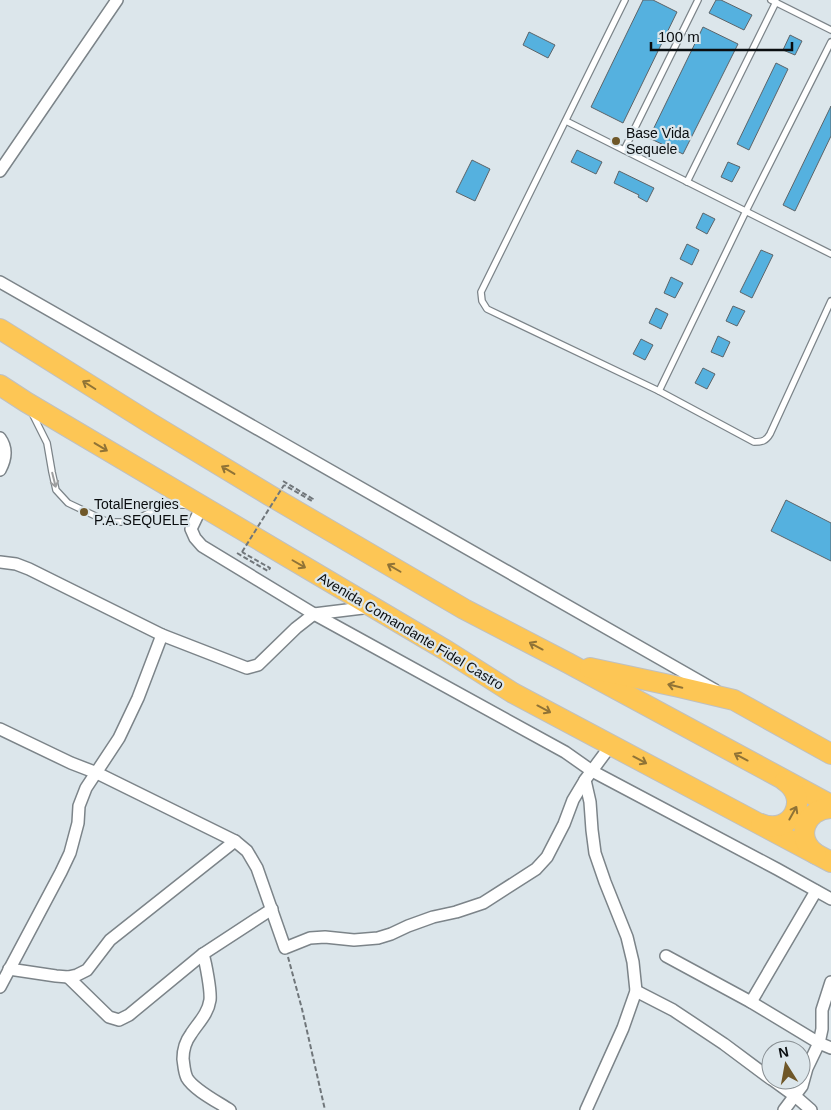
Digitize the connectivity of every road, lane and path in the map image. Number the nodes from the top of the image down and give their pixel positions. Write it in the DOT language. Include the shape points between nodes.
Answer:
graph roads {
  1 [pos="118,0"];
  2 [pos="625,0"];
  3 [pos="698,0"];
  4 [pos="773,1"];
  5 [pos="831,30"];
  6 [pos="831,42"];
  7 [pos="566,121"];
  8 [pos="624,150"];
  9 [pos="0,171"];
  10 [pos="687,182"];
  11 [pos="746,211"];
  12 [pos="831,254"];
  13 [pos="0,282"];
  14 [pos="831,301"];
  15 [pos="0,329"];
  16 [pos="0,385"];
  17 [pos="659,391"];
  18 [pos="26,402"];
  19 [pos="0,438"];
  20 [pos="0,470"];
  21 [pos="283,481"];
  22 [pos="202,506"];
  23 [pos="237,552"];
  24 [pos="0,560"];
  25 [pos="372,607"];
  26 [pos="314,614"];
  27 [pos="162,635"];
  28 [pos="568,663"];
  29 [pos="734,700"];
  30 [pos="0,729"];
  31 [pos="611,745"];
  32 [pos="831,754"];
  33 [pos="97,773"];
  34 [pos="588,776"];
  35 [pos="784,780"];
  36 [pos="831,807"];
  37 [pos="760,823"];
  38 [pos="235,841"];
  39 [pos="824,858"];
  40 [pos="816,891"];
  41 [pos="831,899"];
  42 [pos="272,909"];
  43 [pos="285,948"];
  44 [pos="203,954"];
  45 [pos="666,956"];
  46 [pos="9,969"];
  47 [pos="68,977"];
  48 [pos="831,982"];
  49 [pos="0,987"];
  50 [pos="636,991"];
  51 [pos="751,1002"];
  52 [pos="819,1043"];
  53 [pos="831,1048"];
  54 [pos="761,1071"];
  55 [pos="787,1090"];
  56 [pos="795,1096"];
  57 [pos="230,1110"];
  58 [pos="325,1110"];
  59 [pos="586,1110"];
  60 [pos="784,1110"];
  61 [pos="811,1110"];
  1 -- 9 [label="street"];
  2 -- 7 [label="lane"];
  3 -- 8 [label="lane"];
  4 -- 5 [label="lane"];
  4 -- 10 [label="lane"];
  6 -- 11 [label="lane"];
  7 -- 8 [label="lane"];
  7 -- 17 [label="lane" via="481,292 482,301 487,309"];
  8 -- 10 [label="lane"];
  10 -- 11 [label="lane"];
  11 -- 12 [label="lane"];
  11 -- 17 [label="lane"];
  13 -- 29 [label="street"];
  14 -- 17 [label="lane" via="764,441 754,442"];
  28 -- 15 [label="highway, one-way" via="464,609 269,495"];
  16 -- 18 [label="highway, Avenida Comandante Fidel Castro"];
  18 -- 22 [label="highway, Avenida Comandante Fidel Castro, one-way"];
  18 -- 22 [label="lane, one-way" via="47,443 56,490 68,503 108,522 131,522 165,505"];
  19 -- 20 [label="street" via="6,451"];
  21 -- 23 [label="path, bridge" via="313,499 312,502 284,485 242,552 270,568 268,572"];
  22 -- 25 [label="highway, Avenida Comandante Fidel Castro, one-way"];
  22 -- 26 [label="street" via="191,529 202,546"];
  24 -- 27 [label="street" via="29,569"];
  25 -- 26 [label="street"];
  25 -- 31 [label="highway, Avenida Comandante Fidel Castro, one-way" via="513,693"];
  26 -- 27 [label="street" via="258,665 247,668"];
  26 -- 34 [label="street" via="564,752"];
  27 -- 33 [label="street" via="138,698 119,738"];
  29 -- 28 [label="highway, one-way"];
  35 -- 28 [label="highway, one-way"];
  29 -- 32 [label="highway"];
  30 -- 33 [label="street"];
  31 -- 34 [label="street"];
  31 -- 37 [label="highway, Avenida Comandante Fidel Castro, one-way"];
  33 -- 38 [label="street"];
  33 -- 46 [label="street" via="79,806 70,853"];
  34 -- 40 [label="street"];
  34 -- 43 [label="street" via="573,800 547,857 536,869 483,903 433,917 378,938 317,937"];
  34 -- 50 [label="street" via="596,853 627,937"];
  35 -- 36 [label="highway"];
  37 -- 35 [label="highway, one-way" via="780,826 795,814 796,794"];
  36 -- 39 [label="highway" via="816,811 806,824 804,833 810,848"];
  37 -- 39 [label="highway, Avenida Comandante Fidel Castro"];
  38 -- 42 [label="street" via="247,851 257,868"];
  38 -- 47 [label="street" via="110,940 86,970"];
  40 -- 41 [label="street"];
  40 -- 51 [label="street"];
  42 -- 43 [label="street"];
  42 -- 44 [label="street"];
  43 -- 58 [label="path"];
  44 -- 47 [label="street" via="129,1016 119,1020 109,1017"];
  44 -- 57 [label="street" via="210,1000 204,1017 183,1048 185,1071 193,1086"];
  45 -- 51 [label="street"];
  46 -- 47 [label="street"];
  46 -- 49 [label="street"];
  48 -- 52 [label="street" via="822,1010"];
  50 -- 54 [label="street" via="695,1024"];
  50 -- 59 [label="street"];
  51 -- 52 [label="street"];
  52 -- 53 [label="street"];
  52 -- 56 [label="street"];
  55 -- 56 [label="street"];
  56 -- 60 [label="street"];
  56 -- 61 [label="street"];
}
